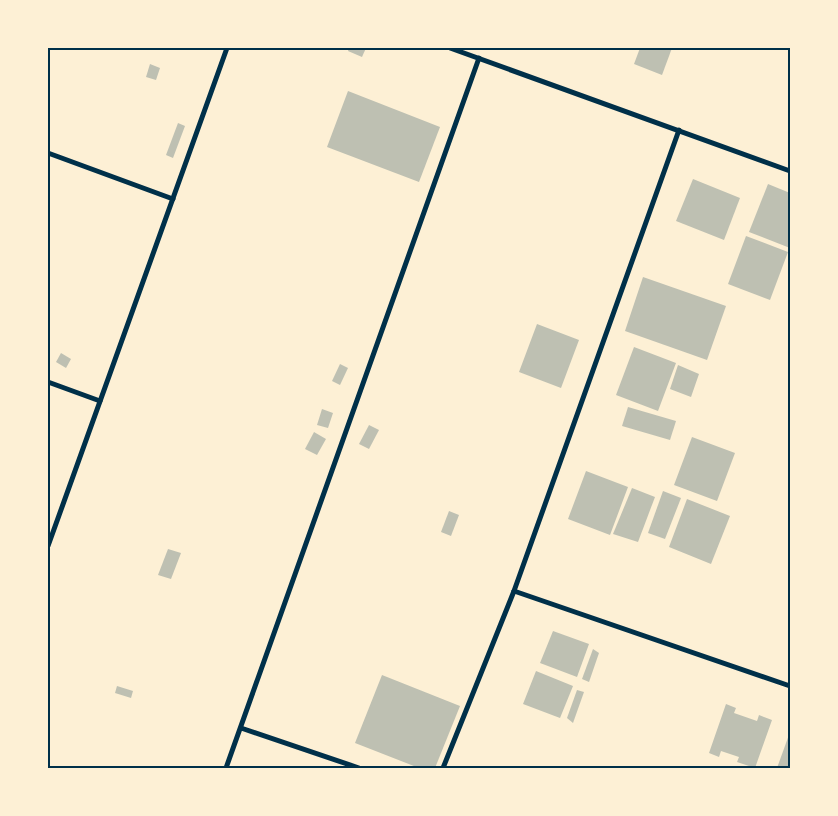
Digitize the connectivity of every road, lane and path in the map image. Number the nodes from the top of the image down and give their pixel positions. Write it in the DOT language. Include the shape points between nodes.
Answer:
graph roads {
  1 [pos="227,48"];
  2 [pos="450,48"];
  3 [pos="479,58"];
  4 [pos="679,130"];
  5 [pos="48,153"];
  6 [pos="790,171"];
  7 [pos="172,200"];
  8 [pos="48,382"];
  9 [pos="100,401"];
  10 [pos="48,546"];
  11 [pos="514,591"];
  12 [pos="790,686"];
  13 [pos="241,728"];
  14 [pos="226,768"];
  15 [pos="359,768"];
  16 [pos="443,768"];
  1 -- 7 [label="street"];
  2 -- 3 [label="street"];
  3 -- 4 [label="street"];
  3 -- 13 [label="street"];
  4 -- 6 [label="street"];
  4 -- 11 [label="street"];
  5 -- 7 [label="street"];
  7 -- 9 [label="street"];
  8 -- 9 [label="street"];
  9 -- 10 [label="street"];
  11 -- 12 [label="street"];
  11 -- 16 [label="street"];
  13 -- 14 [label="street"];
  13 -- 15 [label="street"];
}
